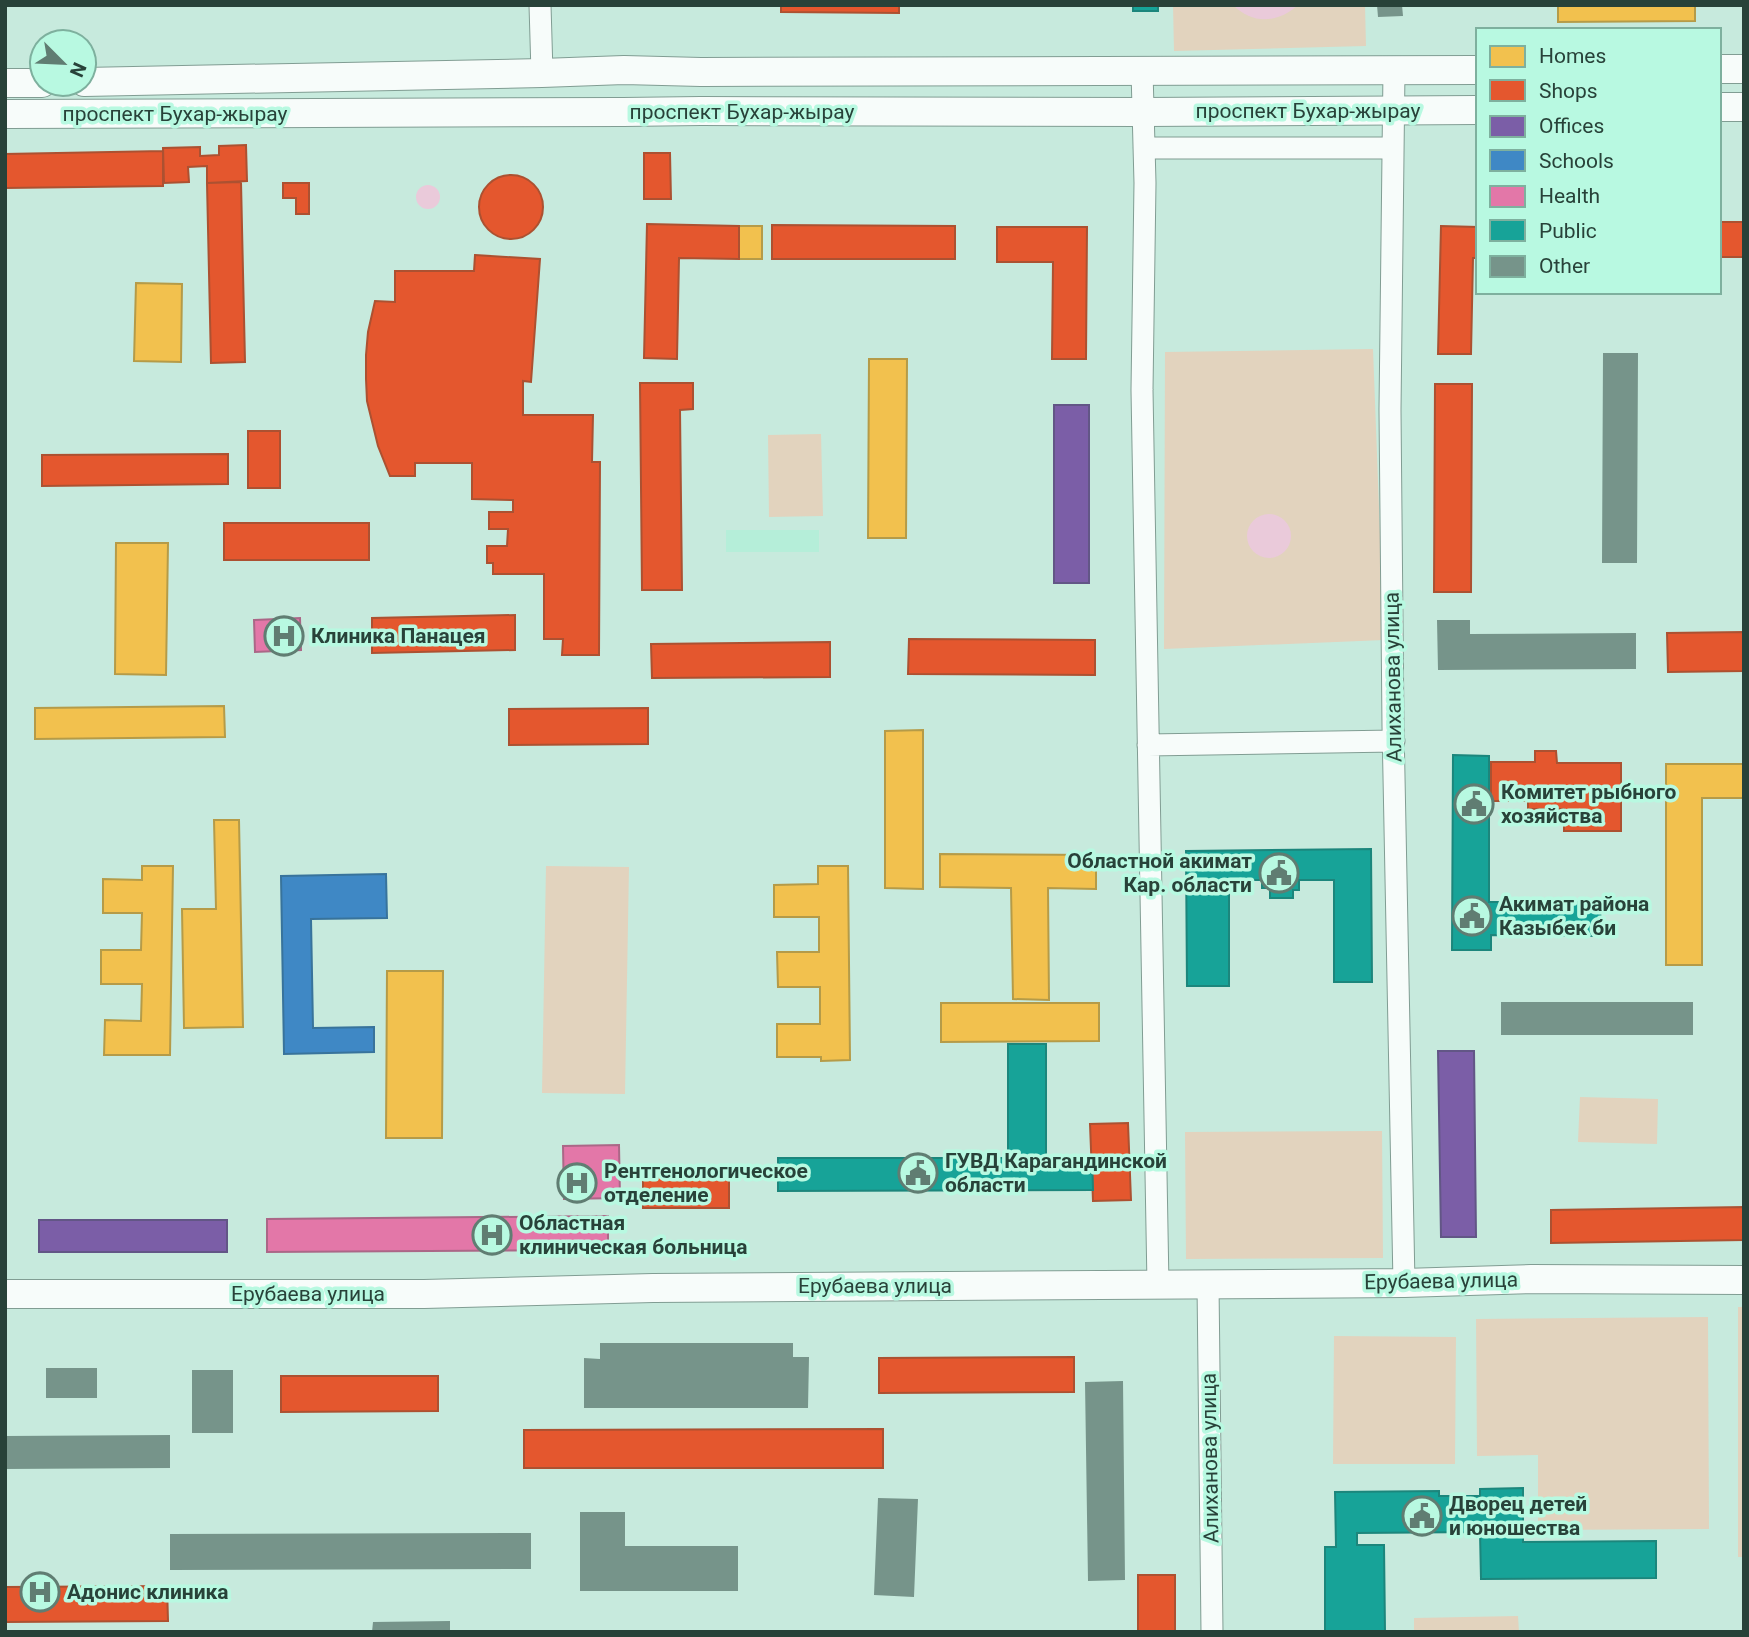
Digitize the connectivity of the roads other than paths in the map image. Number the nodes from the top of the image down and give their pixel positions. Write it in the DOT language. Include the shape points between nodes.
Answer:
graph roads {
  1 [pos="540,5"];
  2 [pos="1721,69"];
  3 [pos="1744,69"];
  4 [pos="1394,70"];
  5 [pos="1476,70"];
  6 [pos="1142,71"];
  7 [pos="541,73"];
  8 [pos="325,77"];
  9 [pos="98,82"];
  10 [pos="5,83"];
  11 [pos="28,83"];
  12 [pos="1721,107"];
  13 [pos="1744,107"];
  14 [pos="1394,110"];
  15 [pos="1476,110"];
  16 [pos="1144,112"];
  17 [pos="324,113"];
  18 [pos="5,114"];
  19 [pos="1144,148"];
  20 [pos="1393,148"];
  21 [pos="1394,741"];
  22 [pos="1148,745"];
  23 [pos="1744,1280"];
  24 [pos="1404,1283"];
  25 [pos="1208,1284"];
  26 [pos="1158,1285"];
  27 [pos="5,1294"];
  28 [pos="1212,1632"];
  1 -- 7 [label="street"];
  2 -- 3 [label="main road"];
  4 -- 5 [label="main road, проспект Бухар-жырау"];
  4 -- 6 [label="main road, проспект Бухар-жырау"];
  4 -- 14 [label="street, Алиханова улица"];
  6 -- 7 [label="main road, проспект Бухар-жырау" via="624,69"];
  6 -- 16 [label="street"];
  7 -- 8 [label="main road, проспект Бухар-жырау"];
  8 -- 9 [label="main road, проспект Бухар-жырау"];
  8 -- 17 [label="street"];
  10 -- 11 [label="main road, проспект Бухар-жырау"];
  12 -- 13 [label="main road"];
  14 -- 15 [label="main road, проспект Бухар-жырау"];
  14 -- 16 [label="main road, проспект Бухар-жырау"];
  14 -- 20 [label="street, Алиханова улица"];
  16 -- 17 [label="main road, проспект Бухар-жырау"];
  16 -- 19 [label="street"];
  17 -- 18 [label="main road, проспект Бухар-жырау"];
  19 -- 20 [label="street"];
  19 -- 22 [label="street" via="1142,390"];
  20 -- 21 [label="street, Алиханова улица"];
  21 -- 22 [label="street"];
  21 -- 24 [label="street, Алиханова улица"];
  22 -- 26 [label="street"];
  23 -- 24 [label="main road, Ерубаева улица"];
  24 -- 25 [label="main road, Ерубаева улица"];
  25 -- 26 [label="main road, Ерубаева улица"];
  25 -- 28 [label="street, Алиханова улица"];
  26 -- 27 [label="main road, Ерубаева улица"];
}
